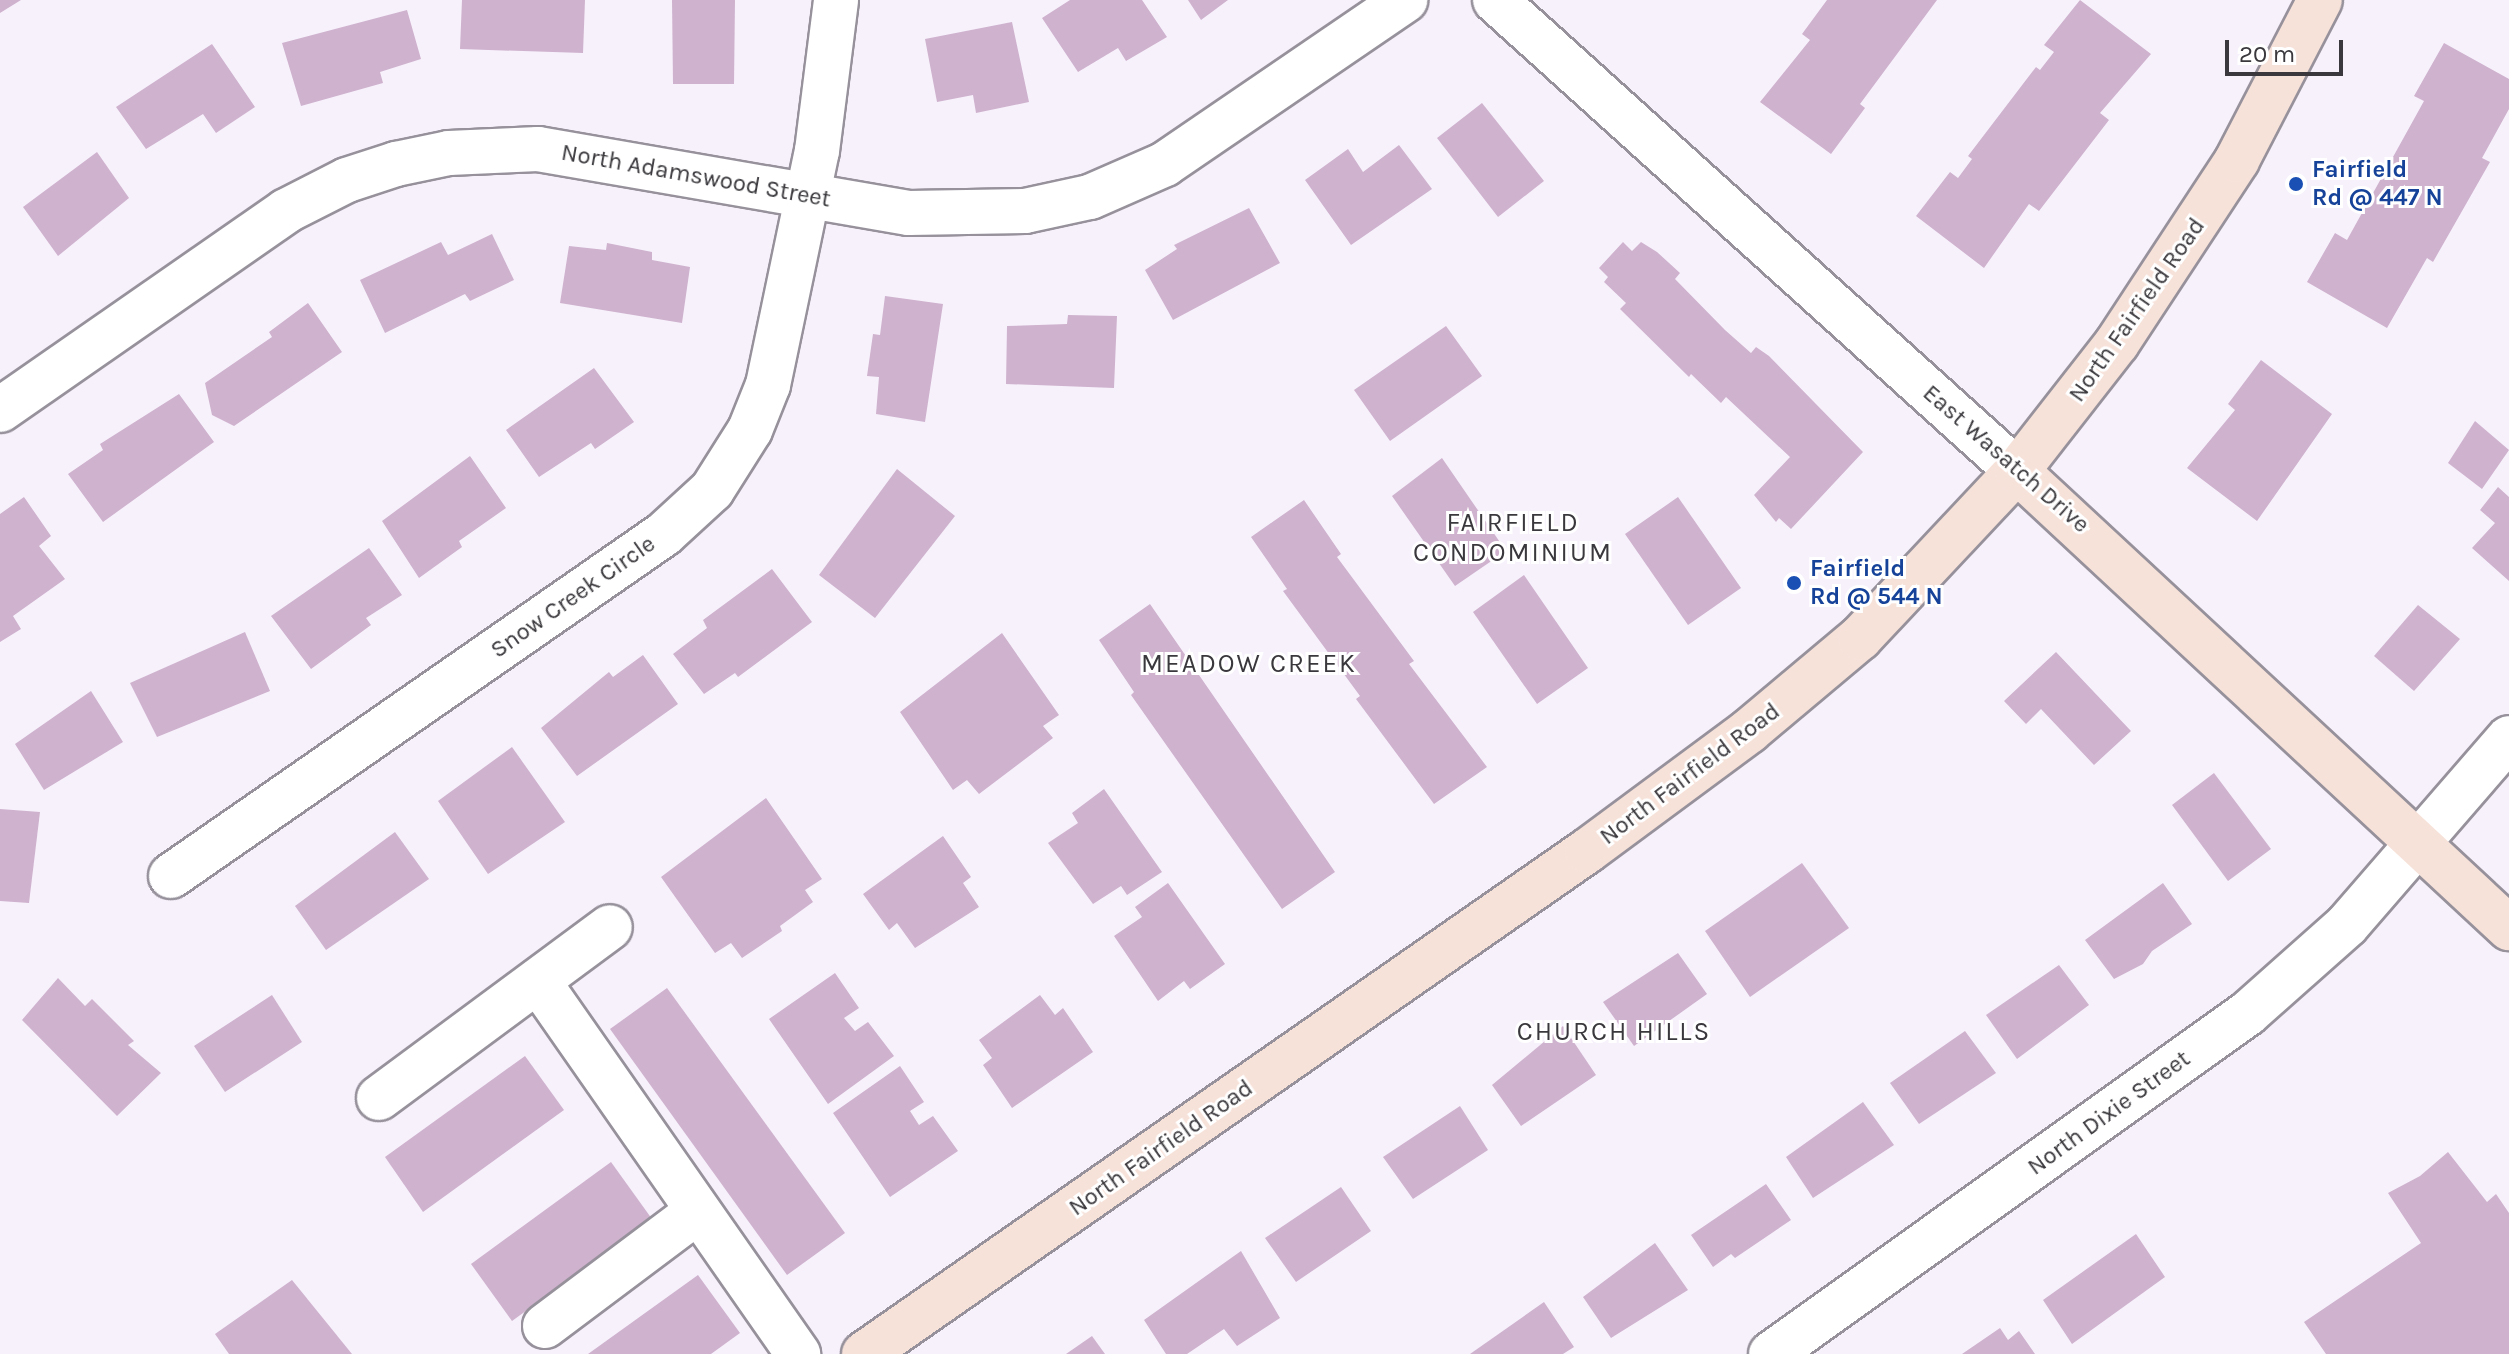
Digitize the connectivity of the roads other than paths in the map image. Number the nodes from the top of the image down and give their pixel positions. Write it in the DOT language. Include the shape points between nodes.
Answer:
graph roads {
  1 [pos="836,0"];
  2 [pos="1405,0"];
  3 [pos="1495,0"];
  4 [pos="2320,0"];
  5 [pos="807,196"];
  6 [pos="0,410"];
  7 [pos="2017,471"];
  8 [pos="2509,738"];
  9 [pos="2420,842"];
  10 [pos="171,876"];
  11 [pos="610,927"];
  12 [pos="2509,928"];
  13 [pos="538,981"];
  14 [pos="379,1098"];
  15 [pos="698,1211"];
  16 [pos="545,1326"];
  17 [pos="798,1354"];
  18 [pos="864,1354"];
  19 [pos="1771,1354"];
  1 -- 5 [label="street, Snow Creek Circle"];
  2 -- 5 [label="street, North Adamswood Street" via="1165,164 1090,197 1001,214 934,215"];
  3 -- 7 [label="street, East Wasatch Drive"];
  4 -- 7 [label="main road, North Fairfield Road" via="2271,102 2169,270"];
  5 -- 6 [label="street, North Adamswood Street" via="538,149 449,153 396,164 337,184 286,211"];
  5 -- 10 [label="street, Snow Creek Circle" via="759,412 726,471 699,504 644,548"];
  7 -- 9 [label="main road, East Wasatch Drive"];
  7 -- 18 [label="main road, North Fairfield Road" via="1897,602 1737,740 1587,851"];
  8 -- 9 [label="street, North Dixie Street"];
  9 -- 12 [label="main road, East Wasatch Drive"];
  9 -- 19 [label="street, North Dixie Street" via="2347,925 2248,1013"];
  11 -- 13 [label="street"];
  13 -- 14 [label="street"];
  13 -- 15 [label="street"];
  15 -- 16 [label="street"];
  15 -- 17 [label="street"];
}
